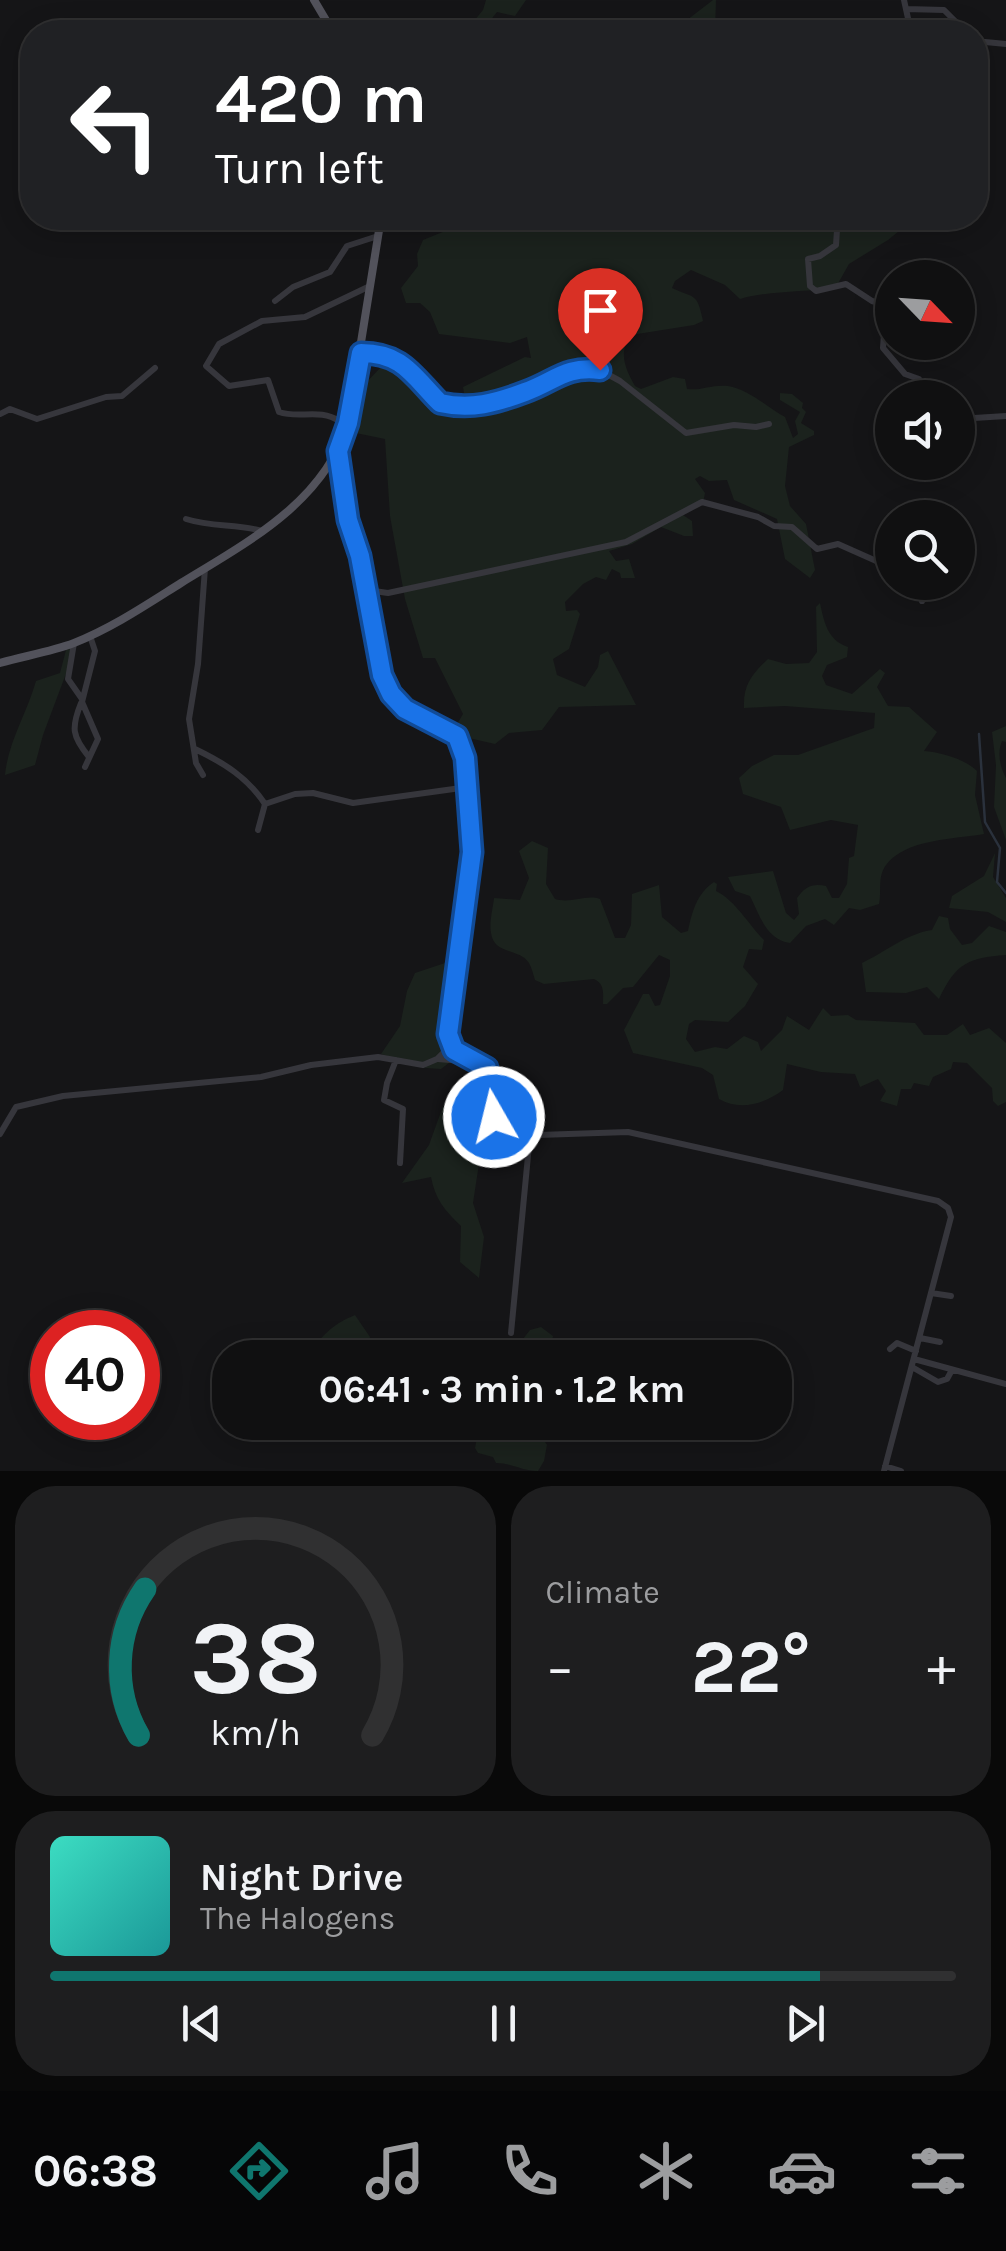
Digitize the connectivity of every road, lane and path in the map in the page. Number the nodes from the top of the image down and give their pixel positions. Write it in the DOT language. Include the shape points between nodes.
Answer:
graph roads {
  1 [pos="905,4"];
  2 [pos="954,20"];
  3 [pos="379,230"];
  4 [pos="836,230"];
  5 [pos="378,236"];
  6 [pos="370,286"];
  7 [pos="275,302"];
  8 [pos="361,353"];
  9 [pos="155,368"];
  10 [pos="919,380"];
  11 [pos="0,414"];
  12 [pos="1006,416"];
  13 [pos="975,418"];
  14 [pos="770,424"];
  15 [pos="339,449"];
  16 [pos="186,519"];
  17 [pos="263,532"];
  18 [pos="875,560"];
  19 [pos="205,568"];
  20 [pos="366,589"];
  21 [pos="90,636"];
  22 [pos="74,642"];
  23 [pos="0,663"];
  24 [pos="82,700"];
  25 [pos="195,748"];
  26 [pos="88,757"];
  27 [pos="85,768"];
  28 [pos="204,776"];
  29 [pos="468,787"];
  30 [pos="266,804"];
  31 [pos="258,830"];
  32 [pos="450,1045"];
  33 [pos="437,1059"];
  34 [pos="396,1060"];
  35 [pos="480,1062"];
  36 [pos="0,1134"];
  37 [pos="530,1135"];
  38 [pos="400,1163"];
  39 [pos="931,1293"];
  40 [pos="952,1296"];
  41 [pos="511,1333"];
  42 [pos="920,1338"];
  43 [pos="940,1342"];
  44 [pos="890,1348"];
  45 [pos="914,1359"];
  46 [pos="952,1370"];
  47 [pos="1006,1384"];
  48 [pos="885,1469"];
  49 [pos="901,1471"];
  1 -- 2 [label="street" via="944,10"];
  3 -- 5 [label="main road"];
  4 -- 10 [label="street" via="836,245 808,259 810,286 816,291 846,284 886,304 883,348"];
  5 -- 6 [label="main road"];
  5 -- 7 [label="street" via="347,246 330,272"];
  6 -- 8 [label="main road"];
  6 -- 15 [label="street" via="305,317 262,321 219,344 206,366 229,386 268,380 279,412 288,416 331,416 339,421"];
  8 -- 14 [label="street" via="392,358 443,404 486,406 566,371 588,369 620,381 686,433"];
  8 -- 15 [label="main road"];
  9 -- 11 [label="street" via="122,396 36,420 10,409"];
  12 -- 13 [label="street"];
  15 -- 17 [label="main road" via="309,490"];
  15 -- 20 [label="street"];
  16 -- 17 [label="street"];
  17 -- 19 [label="main road"];
  18 -- 20 [label="street" via="838,544 817,549 792,527 702,502 626,542 388,593"];
  19 -- 21 [label="main road"];
  19 -- 25 [label="street" via="190,698"];
  20 -- 29 [label="street" via="388,688 405,709 457,736"];
  21 -- 22 [label="main road"];
  21 -- 24 [label="street" via="96,651"];
  22 -- 23 [label="main road"];
  22 -- 24 [label="street" via="68,678"];
  24 -- 26 [label="street" via="74,735"];
  24 -- 26 [label="street" via="98,739"];
  25 -- 28 [label="street"];
  25 -- 30 [label="street" via="225,763"];
  26 -- 27 [label="street"];
  29 -- 30 [label="street" via="353,803 294,794"];
  29 -- 32 [label="street" via="472,852"];
  30 -- 31 [label="street"];
  32 -- 33 [label="street"];
  32 -- 35 [label="street"];
  33 -- 34 [label="street" via="423,1065"];
  33 -- 35 [label="street"];
  34 -- 36 [label="street" via="64,1096 16,1107"];
  34 -- 38 [label="street" via="384,1100 403,1109"];
  35 -- 37 [label="street" via="489,1072 499,1129 514,1137"];
  37 -- 39 [label="street" via="628,1132 938,1201 951,1216"];
  37 -- 41 [label="street"];
  39 -- 40 [label="street"];
  39 -- 42 [label="street"];
  42 -- 43 [label="street"];
  42 -- 45 [label="street"];
  44 -- 45 [label="street" via="901,1343"];
  45 -- 46 [label="street"];
  45 -- 46 [label="street" via="942,1382"];
  45 -- 48 [label="street"];
  46 -- 47 [label="street"];
  48 -- 49 [label="street"];
}
